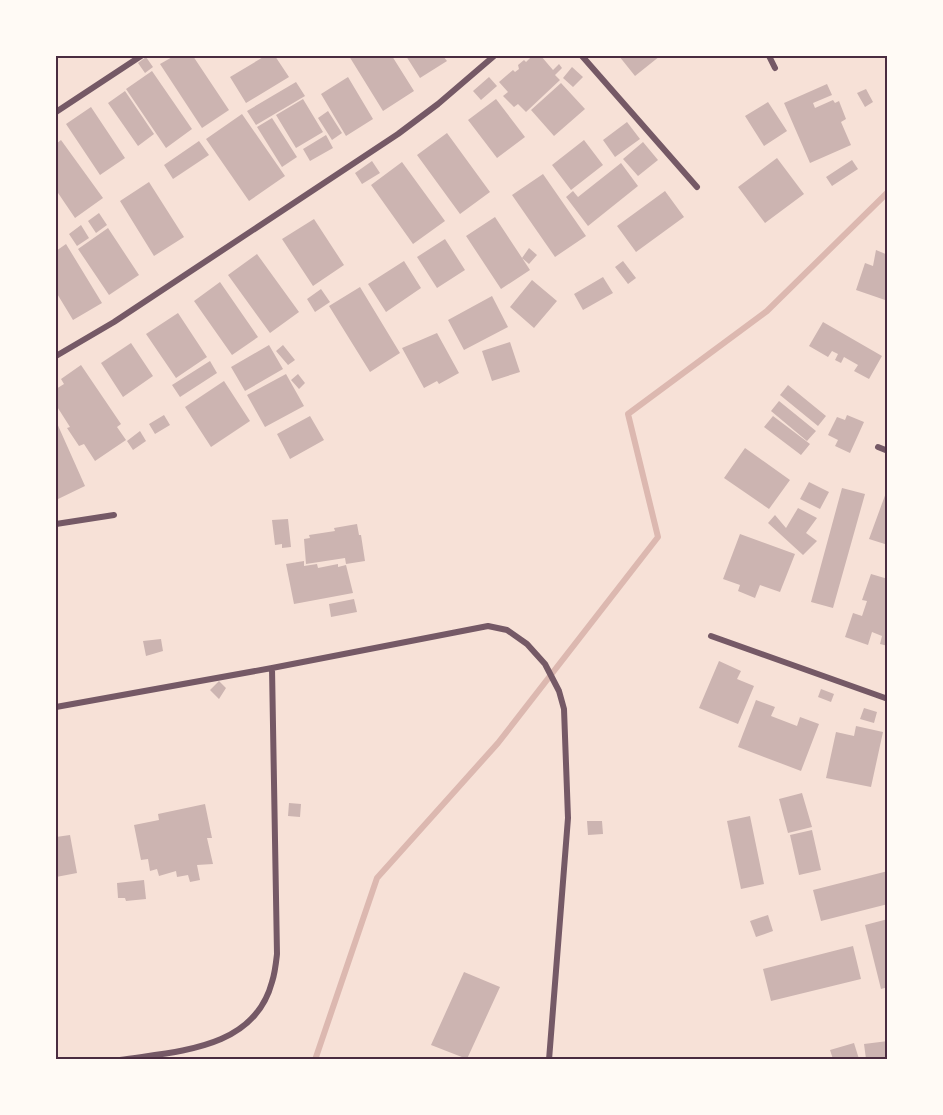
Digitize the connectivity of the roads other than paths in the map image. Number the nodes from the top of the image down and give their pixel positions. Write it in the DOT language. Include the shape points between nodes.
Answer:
graph roads {
  1 [pos="141,56"];
  2 [pos="494,56"];
  3 [pos="582,56"];
  4 [pos="769,56"];
  5 [pos="775,68"];
  6 [pos="56,112"];
  7 [pos="697,187"];
  8 [pos="56,356"];
  9 [pos="878,447"];
  10 [pos="888,451"];
  11 [pos="114,515"];
  12 [pos="56,524"];
  13 [pos="711,636"];
  14 [pos="272,668"];
  15 [pos="888,699"];
  16 [pos="56,707"];
  17 [pos="120,1059"];
  18 [pos="549,1059"];
  1 -- 6 [label="street"];
  2 -- 8 [label="street" via="398,134 114,322"];
  3 -- 7 [label="street"];
  4 -- 5 [label="street"];
  9 -- 10 [label="street"];
  11 -- 12 [label="street"];
  13 -- 15 [label="street"];
  14 -- 16 [label="street"];
  14 -- 17 [label="street" via="277,954 272,983 259,1010 220,1041"];
  14 -- 18 [label="street" via="488,626 507,630 527,644 544,664 564,709 568,818"];
}
